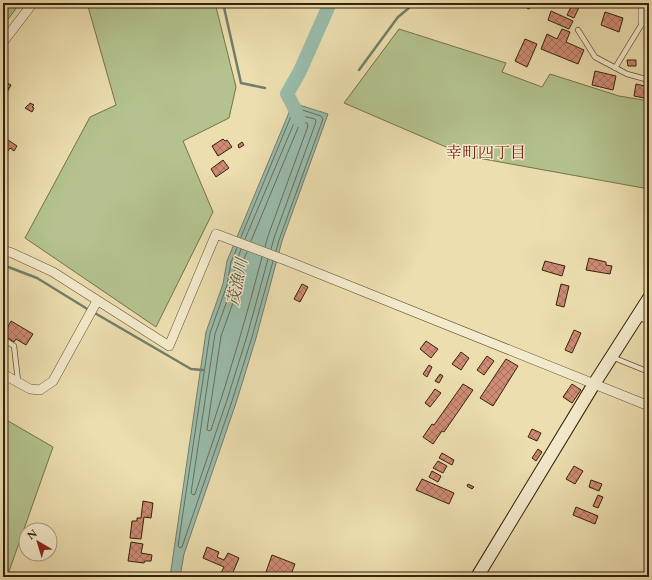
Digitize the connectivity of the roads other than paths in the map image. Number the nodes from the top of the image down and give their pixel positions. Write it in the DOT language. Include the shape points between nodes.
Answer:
graph roads {
  1 [pos="33,3"];
  2 [pos="643,3"];
  3 [pos="646,22"];
  4 [pos="578,30"];
  5 [pos="3,42"];
  6 [pos="615,68"];
  7 [pos="649,80"];
  8 [pos="3,250"];
  9 [pos="649,298"];
  10 [pos="93,307"];
  11 [pos="637,317"];
  12 [pos="649,322"];
  13 [pos="3,339"];
  14 [pos="612,357"];
  15 [pos="649,372"];
  16 [pos="3,374"];
  17 [pos="18,382"];
  18 [pos="594,384"];
  19 [pos="649,406"];
  20 [pos="477,577"];
  1 -- 5 [label="street"];
  2 -- 3 [label="street"];
  3 -- 6 [label="lane"];
  4 -- 6 [label="lane" via="595,58"];
  6 -- 7 [label="lane"];
  8 -- 10 [label="street" via="53,272"];
  9 -- 11 [label="street"];
  10 -- 17 [label="street" via="53,381 40,390 30,389"];
  10 -- 18 [label="street" via="169,346 216,234"];
  11 -- 12 [label="lane"];
  11 -- 14 [label="street"];
  13 -- 17 [label="lane" via="14,346"];
  14 -- 15 [label="lane"];
  14 -- 18 [label="street"];
  16 -- 17 [label="street"];
  18 -- 19 [label="street"];
  18 -- 20 [label="street"];
}
